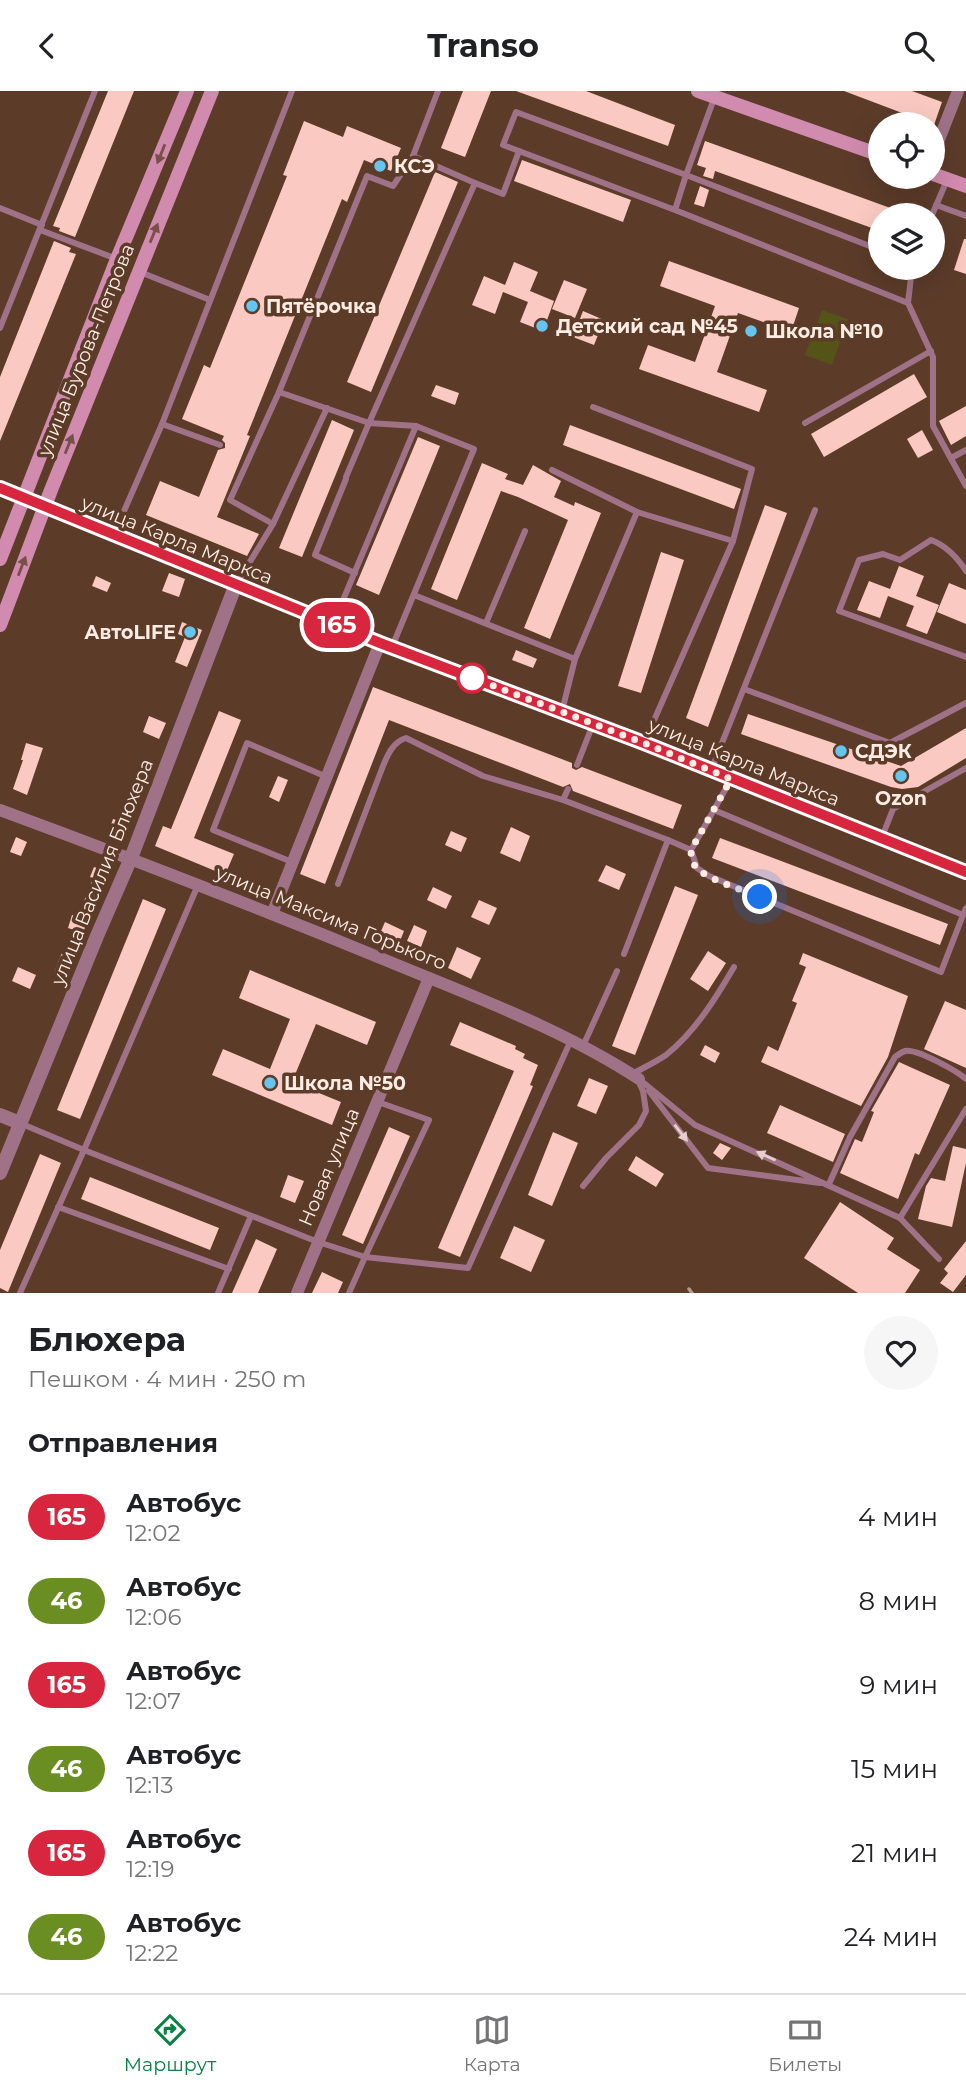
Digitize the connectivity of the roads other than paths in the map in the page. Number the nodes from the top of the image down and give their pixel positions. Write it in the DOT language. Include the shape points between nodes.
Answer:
graph roads {
  1 [pos="95,91"];
  2 [pos="187,91"];
  3 [pos="212,91"];
  4 [pos="292,91"];
  5 [pos="438,91"];
  6 [pos="698,91"];
  7 [pos="954,92"];
  8 [pos="715,94"];
  9 [pos="945,119"];
  10 [pos="519,151"];
  11 [pos="868,151"];
  12 [pos="413,156"];
  13 [pos="686,175"];
  14 [pos="945,179"];
  15 [pos="475,183"];
  16 [pos="966,186"];
  17 [pos="0,208"];
  18 [pos="945,208"];
  19 [pos="675,210"];
  20 [pos="966,216"];
  21 [pos="41,227"];
  22 [pos="868,245"];
  23 [pos="117,259"];
  24 [pos="138,271"];
  25 [pos="911,280"];
  26 [pos="211,300"];
  27 [pos="908,303"];
  28 [pos="0,328"];
  29 [pos="931,351"];
  30 [pos="279,392"];
  31 [pos="593,407"];
  32 [pos="327,408"];
  33 [pos="369,422"];
  34 [pos="805,423"];
  35 [pos="162,424"];
  36 [pos="416,426"];
  37 [pos="220,445"];
  38 [pos="966,450"];
  39 [pos="951,458"];
  40 [pos="552,471"];
  41 [pos="966,486"];
  42 [pos="0,488"];
  43 [pos="23,498"];
  44 [pos="45,508"];
  45 [pos="815,510"];
  46 [pos="637,512"];
  47 [pos="273,524"];
  48 [pos="525,531"];
  49 [pos="113,535"];
  50 [pos="733,541"];
  51 [pos="0,559"];
  52 [pos="966,571"];
  53 [pos="355,573"];
  54 [pos="236,584"];
  55 [pos="414,595"];
  56 [pos="333,624"];
  57 [pos="486,624"];
  58 [pos="0,625"];
  59 [pos="386,645"];
  60 [pos="966,657"];
  61 [pos="575,659"];
  62 [pos="744,689"];
  63 [pos="966,703"];
  64 [pos="562,711"];
  65 [pos="593,723"];
  66 [pos="644,743"];
  67 [pos="373,762"];
  68 [pos="577,765"];
  69 [pos="383,766"];
  70 [pos="966,768"];
  71 [pos="711,771"];
  72 [pos="327,777"];
  73 [pos="731,779"];
  74 [pos="568,789"];
  75 [pos="563,800"];
  76 [pos="0,810"];
  77 [pos="715,810"];
  78 [pos="881,838"];
  79 [pos="668,840"];
  80 [pos="691,850"];
  81 [pos="131,858"];
  82 [pos="294,863"];
  83 [pos="966,872"];
  84 [pos="198,884"];
  85 [pos="338,884"];
  86 [pos="965,911"];
  87 [pos="272,914"];
  88 [pos="624,954"];
  89 [pos="734,967"];
  90 [pos="617,971"];
  91 [pos="429,978"];
  92 [pos="577,1043"];
  93 [pos="636,1076"];
  94 [pos="966,1079"];
  95 [pos="378,1102"];
  96 [pos="966,1109"];
  97 [pos="0,1115"];
  98 [pos="20,1123"];
  99 [pos="84,1150"];
  100 [pos="0,1173"];
  101 [pos="829,1184"];
  102 [pos="583,1186"];
  103 [pos="58,1207"];
  104 [pos="251,1216"];
  105 [pos="900,1218"];
  106 [pos="318,1242"];
  107 [pos="365,1257"];
  108 [pos="939,1259"];
  109 [pos="229,1269"];
  110 [pos="20,1293"];
  111 [pos="218,1293"];
  112 [pos="297,1293"];
  113 [pos="349,1293"];
  1 -- 21 [label="lane"];
  2 -- 23 [label="main road, улица Бурова-Петрова, one-way"];
  24 -- 3 [label="main road, улица Бурова-Петрова, one-way"];
  4 -- 26 [label="lane"];
  5 -- 12 [label="lane"];
  6 -- 8 [label="main road"];
  7 -- 9 [label="street"];
  8 -- 11 [label="main road"];
  8 -- 13 [label="lane"];
  10 -- 13 [label="lane" via="503,145 516,112"];
  10 -- 15 [label="lane" via="503,194"];
  10 -- 19 [label="lane"];
  12 -- 15 [label="lane"];
  12 -- 30 [label="lane" via="393,186 367,176"];
  13 -- 19 [label="lane"];
  13 -- 22 [label="lane"];
  14 -- 16 [label="main road"];
  15 -- 33 [label="lane"];
  17 -- 21 [label="lane"];
  18 -- 20 [label="lane"];
  19 -- 27 [label="lane"];
  21 -- 23 [label="lane"];
  21 -- 28 [label="lane"];
  23 -- 43 [label="main road, улица Бурова-Петрова"];
  24 -- 26 [label="lane"];
  44 -- 24 [label="main road, улица Бурова-Петрова, one-way"];
  25 -- 27 [label="lane"];
  26 -- 35 [label="lane"];
  27 -- 29 [label="lane"];
  29 -- 34 [label="lane"];
  29 -- 39 [label="lane" via="933,426"];
  30 -- 32 [label="lane"];
  30 -- 47 [label="lane" via="246,455 230,500"];
  31 -- 50 [label="lane" via="752,469"];
  32 -- 33 [label="lane"];
  32 -- 47 [label="lane"];
  33 -- 36 [label="lane"];
  33 -- 53 [label="lane" via="315,555"];
  35 -- 37 [label="lane"];
  35 -- 49 [label="lane"];
  36 -- 53 [label="lane"];
  36 -- 55 [label="lane" via="474,449"];
  38 -- 39 [label="lane"];
  39 -- 41 [label="lane"];
  40 -- 46 [label="lane"];
  42 -- 43 [label="main road, улица Карла Маркса"];
  43 -- 44 [label="main road, улица Карла Маркса"];
  43 -- 51 [label="main road, улица Бурова-Петрова"];
  44 -- 49 [label="main road, улица Карла Маркса"];
  58 -- 44 [label="main road, улица Бурова-Петрова, one-way"];
  45 -- 62 [label="lane"];
  46 -- 50 [label="lane"];
  46 -- 61 [label="lane"];
  47 -- 54 [label="lane"];
  48 -- 57 [label="lane"];
  49 -- 54 [label="main road, улица Карла Маркса"];
  50 -- 66 [label="lane"];
  52 -- 60 [label="lane" via="957,557 931,540 900,559 883,554 859,560 839,611"];
  53 -- 56 [label="lane"];
  54 -- 56 [label="main road, улица Карла Маркса"];
  54 -- 81 [label="street, улица Василия Блюхера"];
  55 -- 57 [label="lane"];
  55 -- 59 [label="lane"];
  56 -- 59 [label="main road, улица Карла Маркса"];
  57 -- 61 [label="lane"];
  59 -- 64 [label="main road, улица Карла Маркса"];
  59 -- 72 [label="street" via="343,750"];
  61 -- 64 [label="lane"];
  62 -- 63 [label="lane" via="890,743"];
  62 -- 71 [label="lane"];
  64 -- 65 [label="main road, улица Карла Маркса"];
  65 -- 66 [label="main road, улица Карла Маркса"];
  65 -- 68 [label="lane"];
  66 -- 71 [label="main road, улица Карла Маркса"];
  67 -- 69 [label="lane"];
  69 -- 75 [label="lane" via="391,749 406,739 483,776"];
  69 -- 85 [label="lane"];
  70 -- 78 [label="lane" via="893,809"];
  71 -- 73 [label="main road, улица Карла Маркса"];
  72 -- 82 [label="street"];
  72 -- 82 [label="lane" via="247,743 213,829"];
  73 -- 77 [label="lane"];
  73 -- 78 [label="main road, улица Карла Маркса"];
  74 -- 75 [label="lane"];
  75 -- 79 [label="lane"];
  76 -- 81 [label="street, улица Максима Горького"];
  77 -- 80 [label="lane"];
  77 -- 86 [label="lane"];
  78 -- 83 [label="main road, улица Карла Маркса"];
  79 -- 80 [label="lane"];
  79 -- 88 [label="lane"];
  80 -- 86 [label="lane" via="697,869 709,876 941,972"];
  81 -- 84 [label="street, улица Максима Горького"];
  81 -- 98 [label="street, улица Василия Блюхера"];
  82 -- 87 [label="street"];
  84 -- 87 [label="street, улица Максима Горького"];
  84 -- 99 [label="lane"];
  87 -- 91 [label="street, улица Максима Горького"];
  89 -- 93 [label="lane" via="678,1045"];
  90 -- 92 [label="lane"];
  91 -- 92 [label="street, улица Максима Горького"];
  91 -- 95 [label="street, Новая улица"];
  92 -- 93 [label="street, улица Максима Горького"];
  92 -- 107 [label="lane" via="468,1268"];
  101 -- 93 [label="lane, one-way" via="695,1125"];
  93 -- 101 [label="lane, one-way" via="708,1168"];
  93 -- 102 [label="lane" via="646,1111 639,1125"];
  94 -- 101 [label="lane" via="919,1052 901,1052 850,1137"];
  95 -- 106 [label="street, Новая улица"];
  95 -- 107 [label="lane" via="429,1120"];
  96 -- 105 [label="lane"];
  97 -- 98 [label="street"];
  98 -- 99 [label="lane"];
  98 -- 100 [label="street, улица Василия Блюхера"];
  99 -- 103 [label="lane"];
  99 -- 104 [label="lane"];
  101 -- 105 [label="lane"];
  103 -- 109 [label="lane"];
  103 -- 110 [label="lane"];
  104 -- 106 [label="lane"];
  104 -- 109 [label="lane"];
  105 -- 108 [label="lane"];
  106 -- 107 [label="lane"];
  106 -- 112 [label="street, Новая улица"];
  107 -- 113 [label="lane"];
  109 -- 111 [label="lane"];
}
